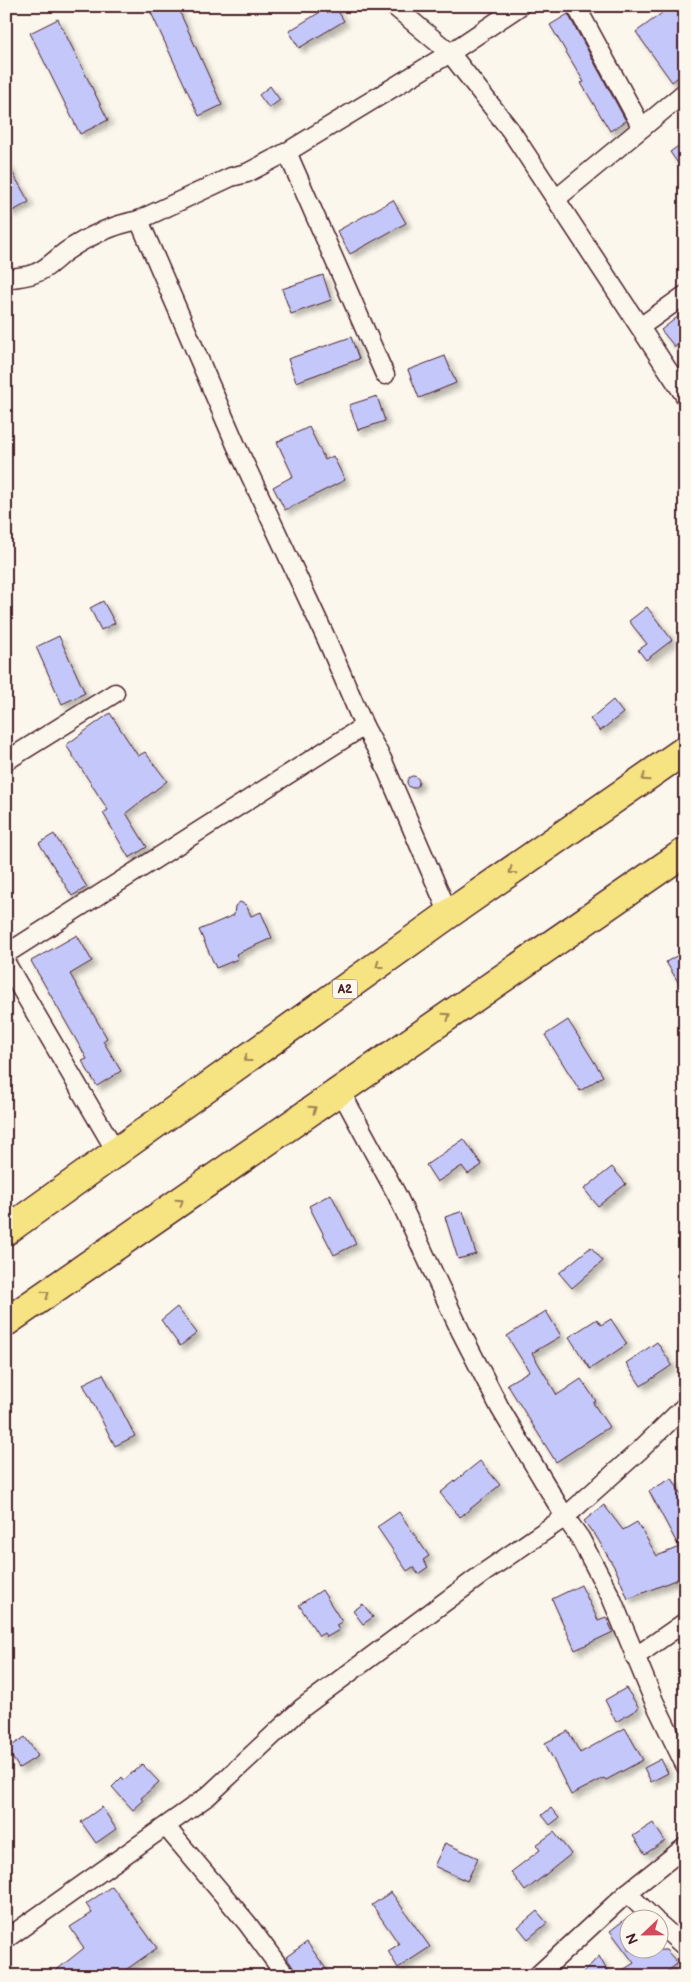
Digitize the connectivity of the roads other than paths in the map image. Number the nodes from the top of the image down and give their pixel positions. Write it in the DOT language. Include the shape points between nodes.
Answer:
graph roads {
  1 [pos="394,6"];
  2 [pos="520,6"];
  3 [pos="576,6"];
  4 [pos="450,53"];
  5 [pos="685,92"];
  6 [pos="642,128"];
  7 [pos="287,152"];
  8 [pos="556,199"];
  9 [pos="139,220"];
  10 [pos="6,278"];
  11 [pos="685,295"];
  12 [pos="640,327"];
  13 [pos="385,374"];
  14 [pos="685,396"];
  15 [pos="115,692"];
  16 [pos="364,726"];
  17 [pos="685,750"];
  18 [pos="6,761"];
  19 [pos="685,852"];
  20 [pos="449,914"];
  21 [pos="6,954"];
  22 [pos="6,963"];
  23 [pos="340,1090"];
  24 [pos="116,1153"];
  25 [pos="6,1231"];
  26 [pos="6,1322"];
  27 [pos="685,1406"];
  28 [pos="565,1517"];
  29 [pos="685,1622"];
  30 [pos="635,1657"];
  31 [pos="685,1765"];
  32 [pos="166,1826"];
  33 [pos="685,1847"];
  34 [pos="626,1894"];
  35 [pos="644,1910"];
  36 [pos="668,1932"];
  37 [pos="6,1939"];
  38 [pos="685,1947"];
  39 [pos="286,1976"];
  40 [pos="537,1976"];
  1 -- 4 [label="street"];
  2 -- 4 [label="street"];
  3 -- 6 [label="street"];
  4 -- 7 [label="street"];
  4 -- 8 [label="street" via="511,131"];
  5 -- 6 [label="street"];
  6 -- 8 [label="street"];
  7 -- 9 [label="street"];
  7 -- 13 [label="street"];
  8 -- 12 [label="street"];
  9 -- 10 [label="street" via="100,232 32,274"];
  9 -- 16 [label="street" via="236,445"];
  11 -- 12 [label="street"];
  12 -- 14 [label="street"];
  15 -- 18 [label="street"];
  16 -- 20 [label="street" via="382,758"];
  16 -- 21 [label="street"];
  17 -- 20 [label="highway, A2, one-way"];
  23 -- 19 [label="highway, one-way"];
  20 -- 24 [label="highway, A2, one-way"];
  22 -- 24 [label="street"];
  26 -- 23 [label="highway, one-way"];
  23 -- 28 [label="street" via="397,1195 500,1408"];
  24 -- 25 [label="highway, A2"];
  27 -- 28 [label="street"];
  28 -- 30 [label="street" via="611,1596"];
  28 -- 32 [label="street" via="485,1572 302,1708 208,1796"];
  29 -- 30 [label="street"];
  30 -- 31 [label="street"];
  32 -- 37 [label="street"];
  32 -- 39 [label="street" via="247,1923"];
  33 -- 34 [label="street"];
  34 -- 35 [label="street"];
  34 -- 40 [label="street"];
  36 -- 38 [label="street"];
}
